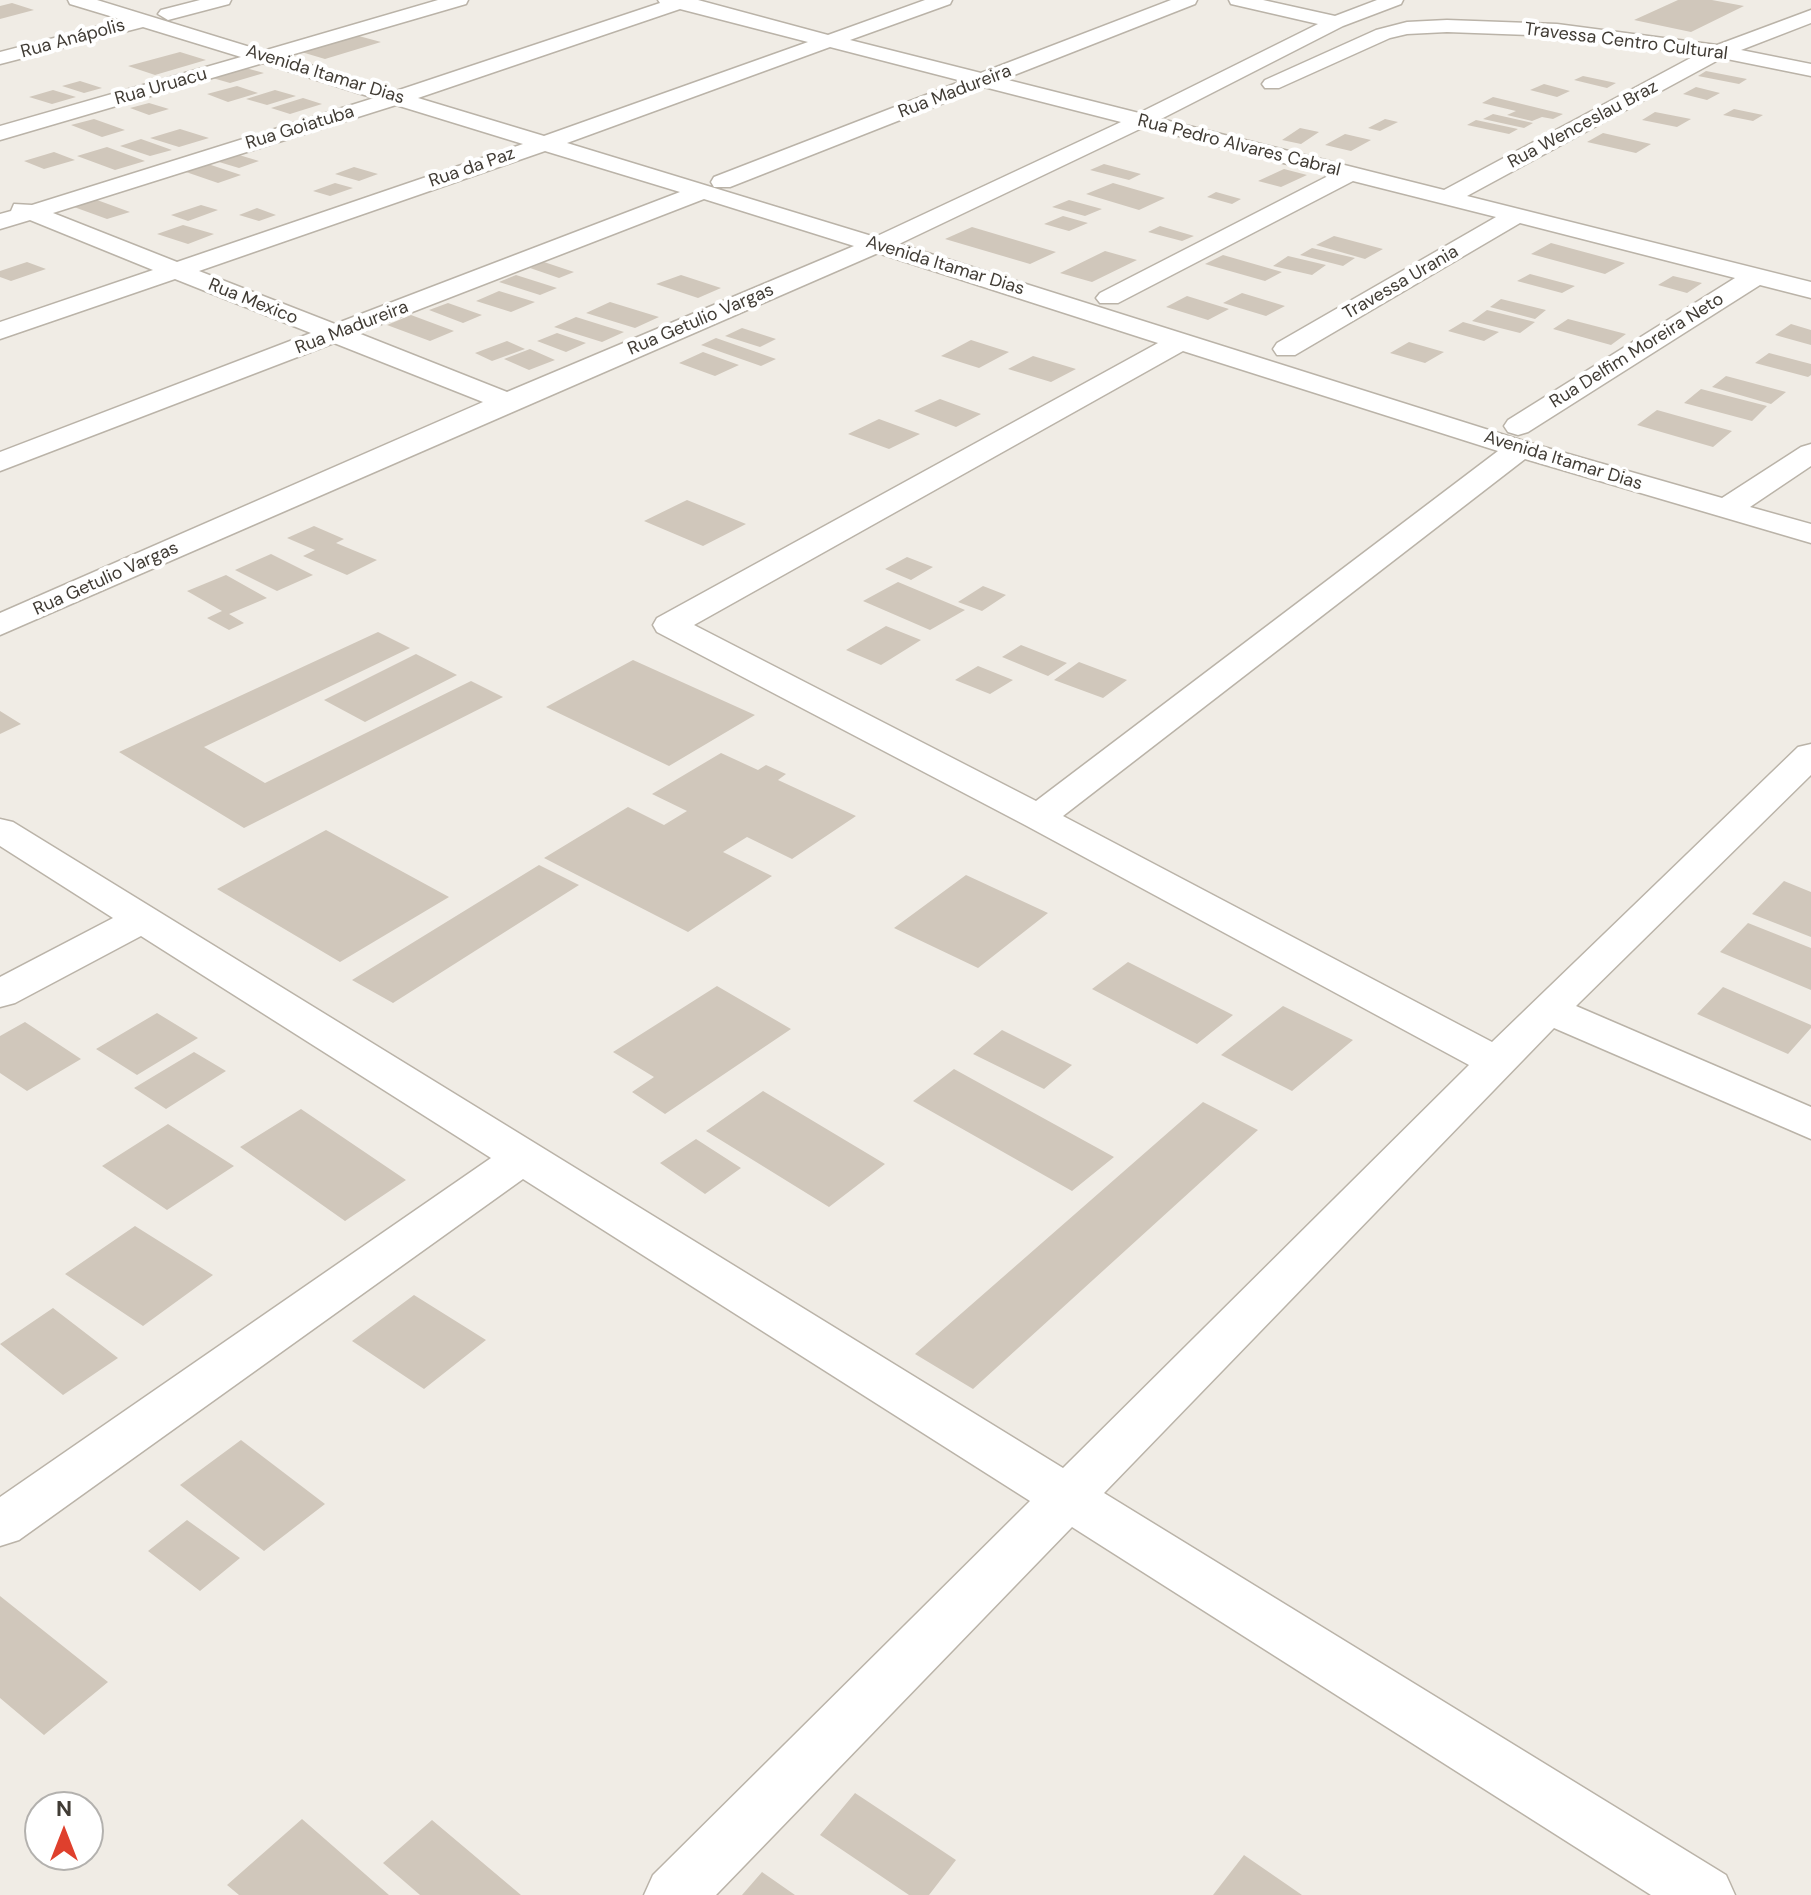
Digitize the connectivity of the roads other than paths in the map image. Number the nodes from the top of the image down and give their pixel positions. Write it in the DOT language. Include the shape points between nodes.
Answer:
graph roads {
  1 [pos="77,0"];
  2 [pos="121,0"];
  3 [pos="222,0"];
  4 [pos="459,0"];
  5 [pos="943,0"];
  6 [pos="1188,0"];
  7 [pos="1238,0"];
  8 [pos="1394,0"];
  9 [pos="679,1"];
  10 [pos="1811,16"];
  11 [pos="157,17"];
  12 [pos="1336,22"];
  13 [pos="830,40"];
  14 [pos="1719,51"];
  15 [pos="276,53"];
  16 [pos="0,58"];
  17 [pos="1811,70"];
  18 [pos="982,81"];
  19 [pos="421,90"];
  20 [pos="1258,91"];
  21 [pos="397,97"];
  22 [pos="1202,117"];
  23 [pos="1140,121"];
  24 [pos="1174,130"];
  25 [pos="0,133"];
  26 [pos="569,135"];
  27 [pos="545,143"];
  28 [pos="1349,174"];
  29 [pos="712,187"];
  30 [pos="1446,198"];
  31 [pos="0,200"];
  32 [pos="30,212"];
  33 [pos="1515,216"];
  34 [pos="0,222"];
  35 [pos="889,240"];
  36 [pos="1811,262"];
  37 [pos="175,270"];
  38 [pos="1768,279"];
  39 [pos="1811,290"];
  40 [pos="1109,298"];
  41 [pos="0,331"];
  42 [pos="333,335"];
  43 [pos="1181,341"];
  44 [pos="1286,349"];
  45 [pos="507,402"];
  46 [pos="1519,437"];
  47 [pos="1811,453"];
  48 [pos="0,462"];
  49 [pos="1737,502"];
  50 [pos="1811,512"];
  51 [pos="1811,534"];
  52 [pos="0,625"];
  53 [pos="1811,755"];
  54 [pos="1038,817"];
  55 [pos="0,830"];
  56 [pos="142,919"];
  57 [pos="0,994"];
  58 [pos="1548,1010"];
  59 [pos="1497,1062"];
  60 [pos="1811,1124"];
  61 [pos="523,1157"];
  62 [pos="1068,1497"];
  63 [pos="0,1525"];
  64 [pos="675,1895"];
  65 [pos="1704,1895"];
  1 -- 11 [label="street, Avenida Itamar Dias"];
  2 -- 11 [label="street, Avenida Itamar Dias"];
  3 -- 11 [label="street, Rua Anápolis"];
  4 -- 15 [label="street, Rua Uruacu"];
  5 -- 13 [label="street, Rua da Paz"];
  6 -- 18 [label="street, Rua Madureira"];
  7 -- 12 [label="street"];
  8 -- 12 [label="street, Rua Getulio Vargas"];
  9 -- 13 [label="street, Rua Pedro Alvares Cabral"];
  9 -- 19 [label="street, Rua Goiatuba"];
  10 -- 14 [label="street, Rua Wenceslau Braz"];
  11 -- 15 [label="street, Avenida Itamar Dias"];
  11 -- 16 [label="street, Rua Anápolis"];
  12 -- 23 [label="street, Rua Getulio Vargas"];
  13 -- 18 [label="street, Rua Pedro Alvares Cabral"];
  13 -- 26 [label="street, Rua da Paz"];
  14 -- 17 [label="street, Travessa Centro Cultural"];
  14 -- 20 [label="street, Travessa Centro Cultural" via="1557,30 1407,28 1356,45"];
  14 -- 30 [label="street, Rua Wenceslau Braz"];
  15 -- 19 [label="street, Avenida Itamar Dias"];
  15 -- 21 [label="street, Avenida Itamar Dias"];
  15 -- 25 [label="street, Rua Uruacu"];
  18 -- 23 [label="street, Rua Pedro Alvares Cabral"];
  18 -- 29 [label="street, Rua Madureira"];
  19 -- 21 [label="street, Rua Goiatuba"];
  19 -- 26 [label="street, Avenida Itamar Dias"];
  21 -- 27 [label="street, Avenida Itamar Dias"];
  21 -- 32 [label="street, Rua Goiatuba"];
  22 -- 24 [label="street"];
  23 -- 24 [label="street, Rua Pedro Alvares Cabral"];
  23 -- 35 [label="street, Rua Getulio Vargas"];
  24 -- 28 [label="street, Rua Pedro Alvares Cabral"];
  26 -- 27 [label="street, Rua da Paz"];
  26 -- 29 [label="street, Avenida Itamar Dias"];
  27 -- 29 [label="street, Avenida Itamar Dias"];
  27 -- 37 [label="street, Rua da Paz"];
  28 -- 30 [label="street, Rua Pedro Alvares Cabral"];
  28 -- 40 [label="street"];
  29 -- 35 [label="street, Avenida Itamar Dias"];
  29 -- 42 [label="street, Rua Madureira"];
  30 -- 33 [label="street, Rua Pedro Alvares Cabral"];
  31 -- 32 [label="street, Rua Mexico"];
  32 -- 34 [label="street, Rua Goiatuba"];
  32 -- 37 [label="street, Rua Mexico"];
  33 -- 38 [label="street, Rua Pedro Alvares Cabral"];
  33 -- 44 [label="street, Travessa Urania"];
  35 -- 40 [label="street, Avenida Itamar Dias"];
  35 -- 43 [label="street, Avenida Itamar Dias"];
  35 -- 45 [label="street, Rua Getulio Vargas"];
  36 -- 38 [label="street, Rua Delfim Moreira Neto"];
  37 -- 41 [label="street, Rua da Paz"];
  37 -- 42 [label="street, Rua Mexico"];
  38 -- 39 [label="street, Rua Pedro Alvares Cabral"];
  38 -- 46 [label="street, Rua Delfim Moreira Neto"];
  40 -- 44 [label="street, Avenida Itamar Dias"];
  42 -- 45 [label="street, Rua Mexico"];
  42 -- 48 [label="street, Rua Madureira"];
  43 -- 46 [label="street, Avenida Itamar Dias"];
  43 -- 54 [label="street" via="669,625"];
  44 -- 46 [label="street, Avenida Itamar Dias"];
  45 -- 52 [label="street, Rua Getulio Vargas"];
  46 -- 49 [label="street, Avenida Itamar Dias"];
  46 -- 54 [label="street, Rua Delfim Moreira Neto"];
  47 -- 49 [label="street"];
  49 -- 50 [label="street, Avenida Itamar Dias"];
  49 -- 51 [label="street, Avenida Itamar Dias"];
  53 -- 58 [label="street"];
  54 -- 59 [label="street"];
  55 -- 56 [label="street"];
  56 -- 57 [label="street"];
  56 -- 61 [label="street"];
  58 -- 59 [label="street"];
  58 -- 60 [label="street"];
  59 -- 62 [label="street"];
  61 -- 62 [label="street"];
  61 -- 63 [label="street"];
  62 -- 64 [label="street"];
  62 -- 65 [label="street"];
}
